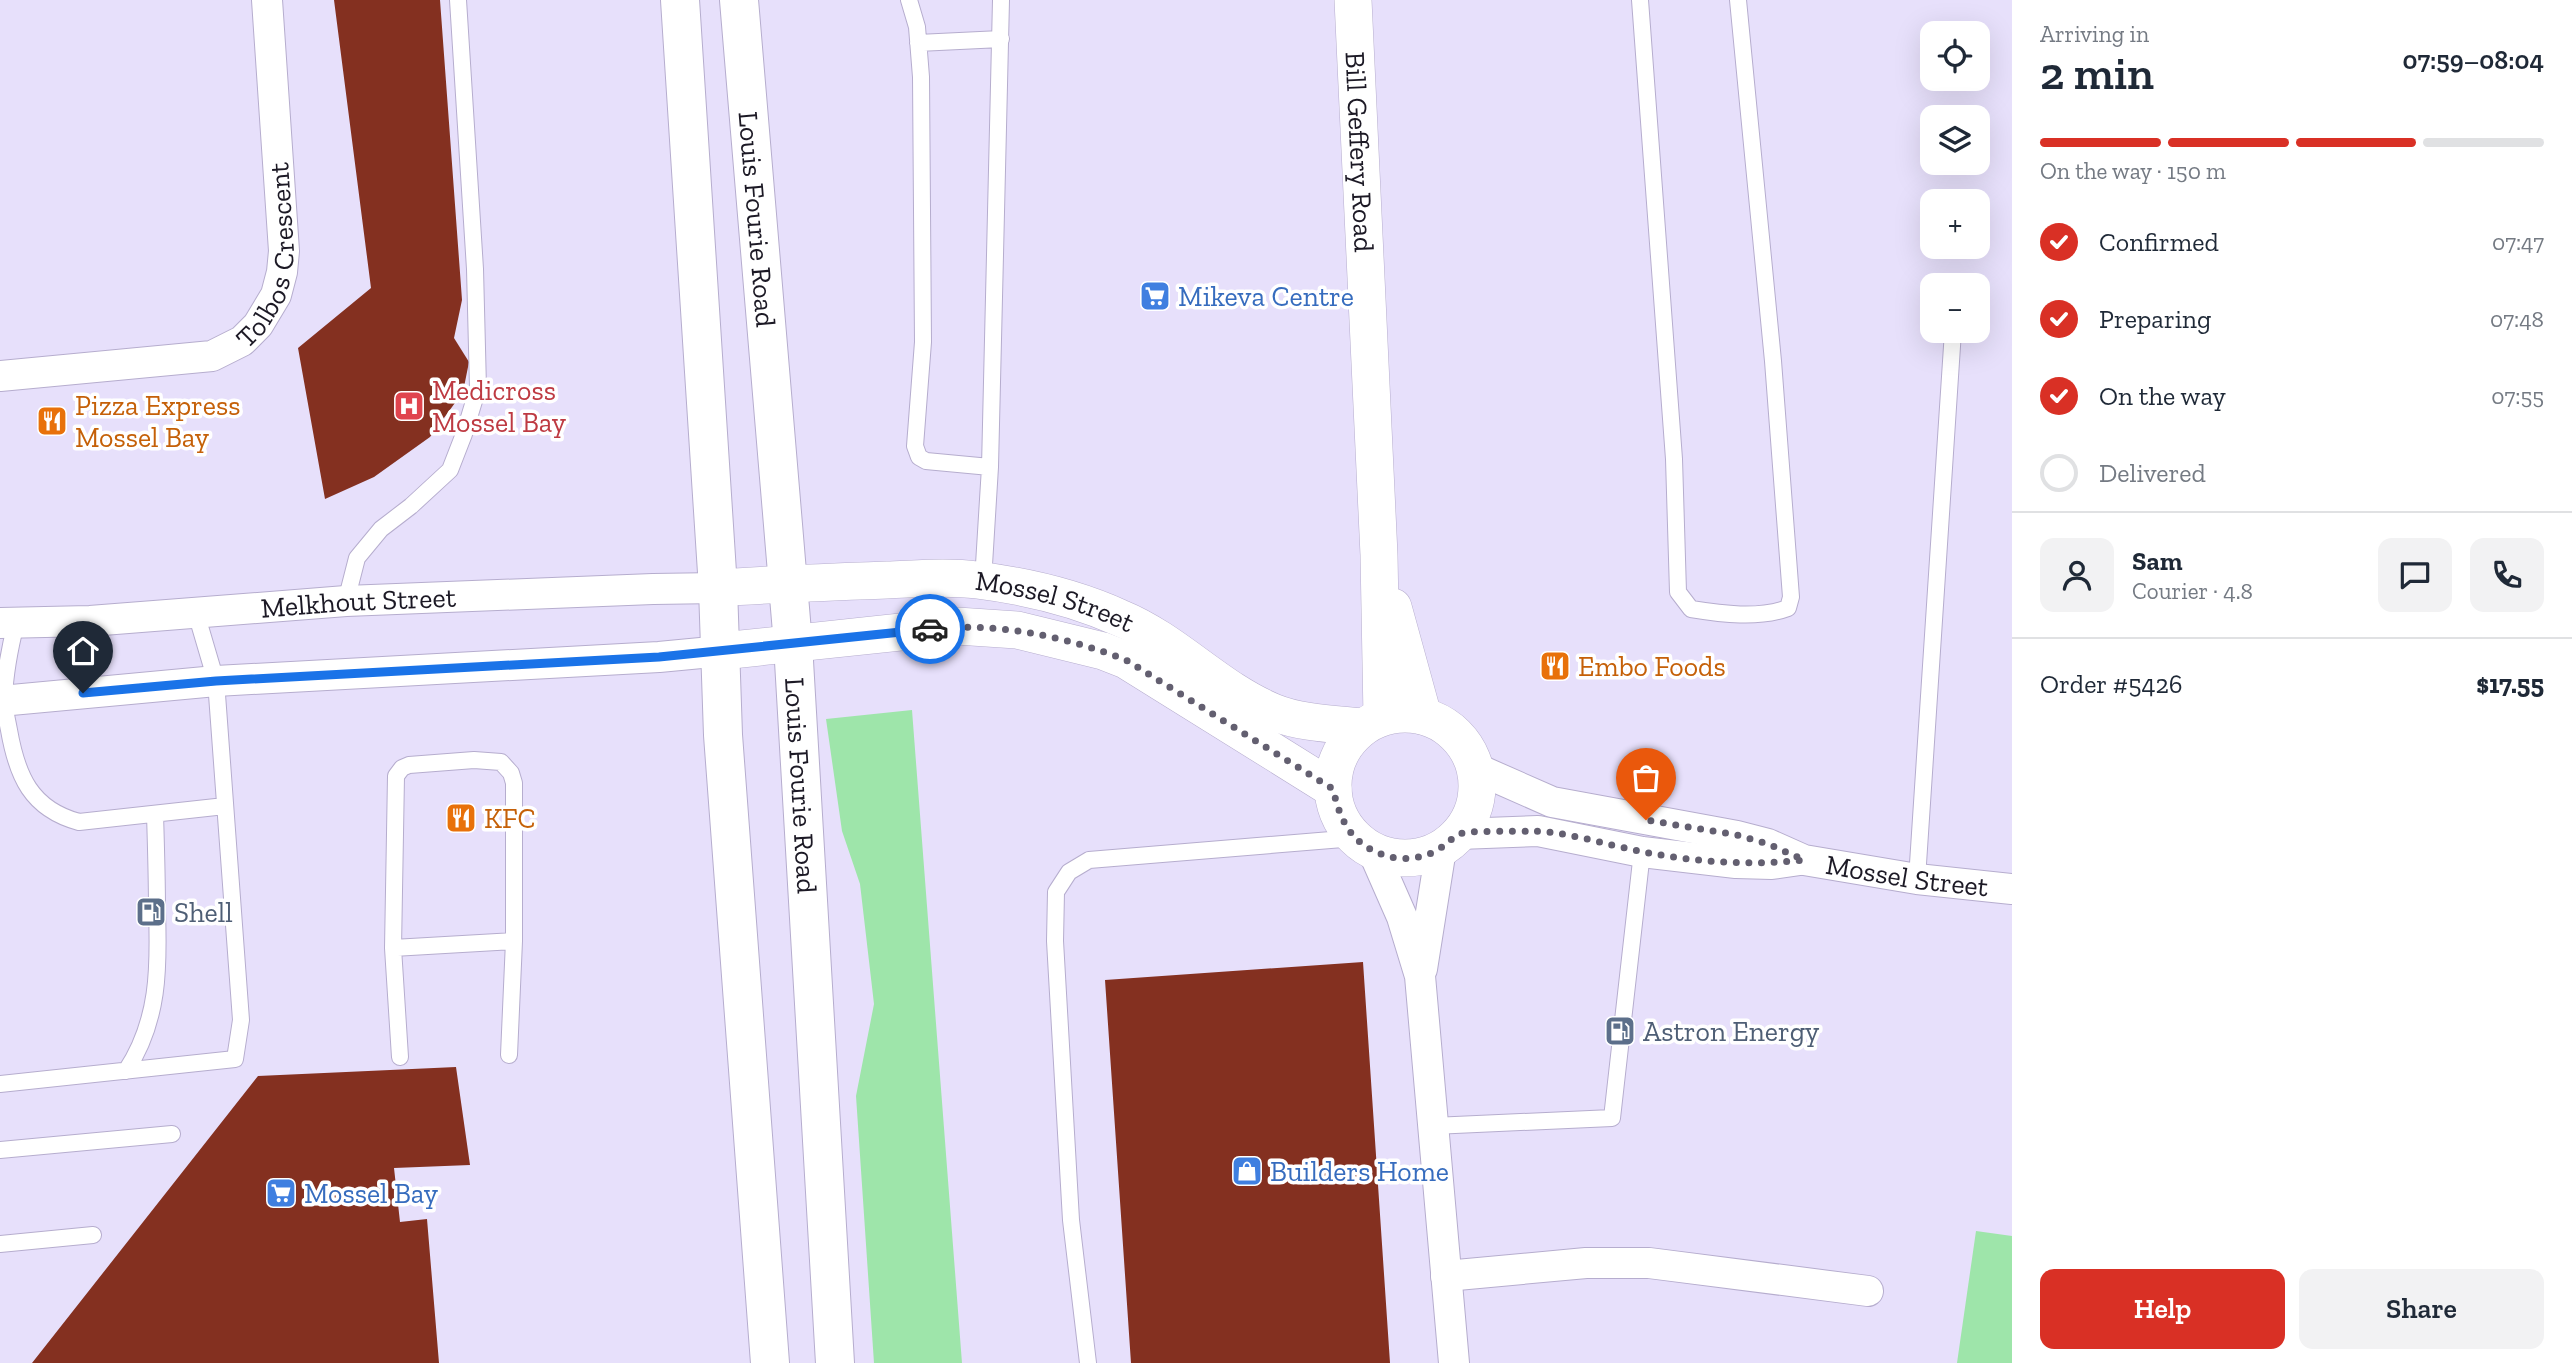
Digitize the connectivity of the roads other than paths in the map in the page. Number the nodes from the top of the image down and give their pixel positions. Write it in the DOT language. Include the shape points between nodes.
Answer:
graph roads {
  1 [pos="267,0"];
  2 [pos="458,0"];
  3 [pos="680,0"];
  4 [pos="739,0"];
  5 [pos="909,0"];
  6 [pos="1001,0"];
  7 [pos="1353,0"];
  8 [pos="1640,0"];
  9 [pos="1738,0"];
  10 [pos="1001,39"];
  11 [pos="918,43"];
  12 [pos="1951,343"];
  13 [pos="0,376"];
  14 [pos="989,467"];
  15 [pos="1379,555"];
  16 [pos="983,581"];
  17 [pos="788,583"];
  18 [pos="718,588"];
  19 [pos="346,601"];
  20 [pos="196,613"];
  21 [pos="8,623"];
  22 [pos="793,644"];
  23 [pos="722,651"];
  24 [pos="216,681"];
  25 [pos="2,701"];
  26 [pos="1423,716"];
  27 [pos="1372,722"];
  28 [pos="1475,768"];
  29 [pos="1333,789"];
  30 [pos="225,806"];
  31 [pos="155,814"];
  32 [pos="1450,841"];
  33 [pos="1364,845"];
  34 [pos="1642,852"];
  35 [pos="1804,860"];
  36 [pos="1917,879"];
  37 [pos="2012,889"];
  38 [pos="514,941"];
  39 [pos="393,948"];
  40 [pos="1420,976"];
  41 [pos="509,1055"];
  42 [pos="400,1057"];
  43 [pos="126,1071"];
  44 [pos="0,1084"];
  45 [pos="1433,1126"];
  46 [pos="172,1134"];
  47 [pos="0,1150"];
  48 [pos="93,1235"];
  49 [pos="0,1244"];
  50 [pos="1446,1276"];
  51 [pos="1868,1291"];
  52 [pos="770,1363"];
  53 [pos="835,1363"];
  54 [pos="1088,1363"];
  55 [pos="1454,1363"];
  1 -- 13 [label="street, Tolbos Crescent" via="284,251 276,295 258,325 242,341 212,356"];
  2 -- 19 [label="lane" via="478,388 450,470 381,529 357,558"];
  3 -- 18 [label="main road"];
  4 -- 17 [label="main road, Louis Fourie Road"];
  5 -- 11 [label="lane"];
  6 -- 10 [label="lane"];
  7 -- 15 [label="street, Bill Geffery Road"];
  8 -- 9 [label="lane" via="1674,459 1678,592 1691,609 1774,613 1788,608 1791,597"];
  10 -- 11 [label="lane"];
  10 -- 14 [label="lane"];
  11 -- 14 [label="lane" via="923,342 915,446 926,461"];
  12 -- 36 [label="lane"];
  14 -- 16 [label="lane"];
  15 -- 26 [label="street, Bill Geffery Road"];
  15 -- 27 [label="street, Bill Geffery Road"];
  16 -- 17 [label="street, Mossel Street"];
  16 -- 27 [label="street, Mossel Street" via="1081,603 1121,618 1276,713 1314,722"];
  17 -- 18 [label="street, Mossel Street"];
  17 -- 22 [label="main road, Louis Fourie Road"];
  18 -- 19 [label="street, Melkhout Street"];
  18 -- 23 [label="main road"];
  19 -- 20 [label="street, Melkhout Street"];
  20 -- 21 [label="street, Melkhout Street"];
  20 -- 24 [label="lane"];
  21 -- 25 [label="lane"];
  22 -- 23 [label="street, Mossel Street"];
  22 -- 29 [label="street, Mossel Street" via="957,626 1017,631 1103,651 1126,660"];
  22 -- 53 [label="main road, Louis Fourie Road"];
  23 -- 24 [label="street"];
  23 -- 52 [label="main road" via="723,735"];
  24 -- 25 [label="street"];
  24 -- 30 [label="lane"];
  25 -- 31 [label="lane" via="13,755 41,805 79,822"];
  26 -- 27 [label="street" via="1405,713"];
  26 -- 28 [label="street" via="1456,735"];
  27 -- 29 [label="street" via="1343,749"];
  28 -- 32 [label="street" via="1472,814"];
  28 -- 35 [label="street" via="1552,802 1737,835"];
  29 -- 33 [label="street" via="1339,816"];
  30 -- 31 [label="lane"];
  30 -- 43 [label="lane" via="241,1020 235,1059"];
  31 -- 43 [label="lane" via="156,999 138,1053"];
  32 -- 33 [label="street" via="1419,857 1395,858"];
  32 -- 34 [label="street" via="1538,831"];
  32 -- 40 [label="street"];
  33 -- 40 [label="street" via="1402,917"];
  33 -- 54 [label="lane" via="1089,860 1069,872 1056,892 1071,1220"];
  34 -- 35 [label="street" via="1736,863"];
  34 -- 45 [label="lane" via="1612,1118"];
  35 -- 36 [label="street, Mossel Street"];
  36 -- 37 [label="street, Mossel Street"];
  38 -- 39 [label="lane"];
  38 -- 39 [label="lane" via="514,783 501,762 474,760 409,765 396,776"];
  38 -- 41 [label="lane"];
  39 -- 42 [label="lane"];
  40 -- 45 [label="street"];
  43 -- 44 [label="lane"];
  45 -- 50 [label="street"];
  46 -- 47 [label="lane"];
  48 -- 49 [label="lane"];
  50 -- 51 [label="street" via="1648,1263"];
  50 -- 55 [label="street"];
}
